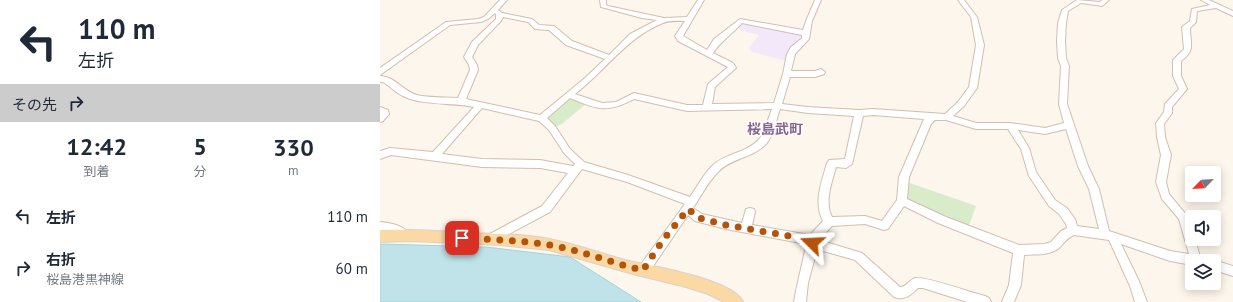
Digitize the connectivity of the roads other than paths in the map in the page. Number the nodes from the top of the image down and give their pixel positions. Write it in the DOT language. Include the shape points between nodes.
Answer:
graph roads {
  1 [pos="504,0"];
  2 [pos="603,0"];
  3 [pos="701,0"];
  4 [pos="818,0"];
  5 [pos="961,0"];
  6 [pos="1106,0"];
  7 [pos="1204,0"];
  8 [pos="1217,6"];
  9 [pos="497,13"];
  10 [pos="1233,14"];
  11 [pos="688,19"];
  12 [pos="663,20"];
  13 [pos="806,34"];
  14 [pos="708,54"];
  15 [pos="610,58"];
  16 [pos="380,72"];
  17 [pos="821,72"];
  18 [pos="787,74"];
  19 [pos="382,80"];
  20 [pos="569,94"];
  21 [pos="461,101"];
  22 [pos="480,104"];
  23 [pos="776,106"];
  24 [pos="707,107"];
  25 [pos="380,110"];
  26 [pos="858,113"];
  27 [pos="932,117"];
  28 [pos="947,117"];
  29 [pos="542,118"];
  30 [pos="380,119"];
  31 [pos="1069,125"];
  32 [pos="1010,126"];
  33 [pos="381,154"];
  34 [pos="435,156"];
  35 [pos="578,167"];
  36 [pos="902,201"];
  37 [pos="690,205"];
  38 [pos="750,212"];
  39 [pos="829,222"];
  40 [pos="380,226"];
  41 [pos="746,228"];
  42 [pos="1073,230"];
  43 [pos="1109,235"];
  44 [pos="380,236"];
  45 [pos="405,236"];
  46 [pos="490,239"];
  47 [pos="812,242"];
  48 [pos="1019,250"];
  49 [pos="1196,254"];
  50 [pos="1185,259"];
  51 [pos="1221,267"];
  52 [pos="643,270"];
  53 [pos="1233,271"];
  54 [pos="736,302"];
  55 [pos="800,302"];
  56 [pos="985,302"];
  57 [pos="1008,302"];
  58 [pos="1142,302"];
  1 -- 9 [label="street"];
  2 -- 12 [label="street" via="603,6"];
  3 -- 11 [label="street"];
  4 -- 13 [label="street"];
  5 -- 28 [label="street" via="974,17 980,45 973,88"];
  6 -- 31 [label="street" via="1102,4 1076,2 1063,13 1061,42 1065,66 1064,104"];
  7 -- 8 [label="street"];
  8 -- 10 [label="street"];
  8 -- 49 [label="street" via="1194,10 1193,22 1186,27 1188,51 1177,60 1177,76 1183,89 1168,106 1168,113 1160,123 1166,155 1162,187 1165,196 1183,217"];
  9 -- 15 [label="street" via="530,20 536,27 551,28 570,43"];
  9 -- 16 [label="street" via="479,21 448,23"];
  9 -- 21 [label="street" via="500,20 475,44 468,57 474,70"];
  11 -- 12 [label="street"];
  11 -- 14 [label="street" via="679,36"];
  12 -- 15 [label="street" via="633,36"];
  13 -- 14 [label="street" via="740,21 717,41"];
  13 -- 18 [label="street" via="805,39 791,54"];
  14 -- 24 [label="street" via="732,68 711,86"];
  15 -- 20 [label="street" via="588,80"];
  17 -- 18 [label="street"];
  18 -- 23 [label="street"];
  19 -- 21 [label="street" via="417,98"];
  20 -- 24 [label="street" via="592,104 608,107 634,96 687,108"];
  20 -- 29 [label="street"];
  21 -- 22 [label="street"];
  22 -- 29 [label="street"];
  22 -- 34 [label="street"];
  23 -- 24 [label="street"];
  23 -- 26 [label="street"];
  23 -- 37 [label="street" via="763,142 733,157 715,170"];
  25 -- 30 [label="street" via="385,114"];
  26 -- 27 [label="street"];
  26 -- 39 [label="street" via="849,161 846,164 832,163 823,201"];
  27 -- 28 [label="street"];
  27 -- 36 [label="street" via="927,122 904,177"];
  28 -- 32 [label="street" via="976,126"];
  29 -- 35 [label="street" via="552,128"];
  31 -- 32 [label="street" via="1045,131"];
  31 -- 43 [label="street"];
  32 -- 42 [label="street" via="1025,148 1032,173 1052,203 1063,211 1071,222"];
  33 -- 34 [label="street" via="390,152"];
  34 -- 35 [label="street" via="482,163"];
  35 -- 37 [label="street" via="623,177"];
  35 -- 46 [label="street" via="546,209"];
  36 -- 39 [label="street" via="884,226 865,220"];
  36 -- 48 [label="street" via="942,220"];
  37 -- 41 [label="street" via="699,218"];
  37 -- 52 [label="street"];
  38 -- 41 [label="street"];
  39 -- 47 [label="street"];
  40 -- 45 [label="street" via="392,228"];
  41 -- 47 [label="street"];
  42 -- 43 [label="street"];
  42 -- 48 [label="street" via="1065,234 1054,246 1032,251"];
  43 -- 50 [label="street"];
  43 -- 58 [label="street" via="1139,291"];
  44 -- 45 [label="main road"];
  45 -- 46 [label="main road"];
  46 -- 52 [label="main road" via="562,247"];
  47 -- 55 [label="street"];
  47 -- 56 [label="street" via="858,256 898,293 906,292 916,284 923,284"];
  48 -- 57 [label="street" via="1015,285"];
  51 -- 53 [label="street"];
  52 -- 54 [label="main road" via="702,285"];
}
